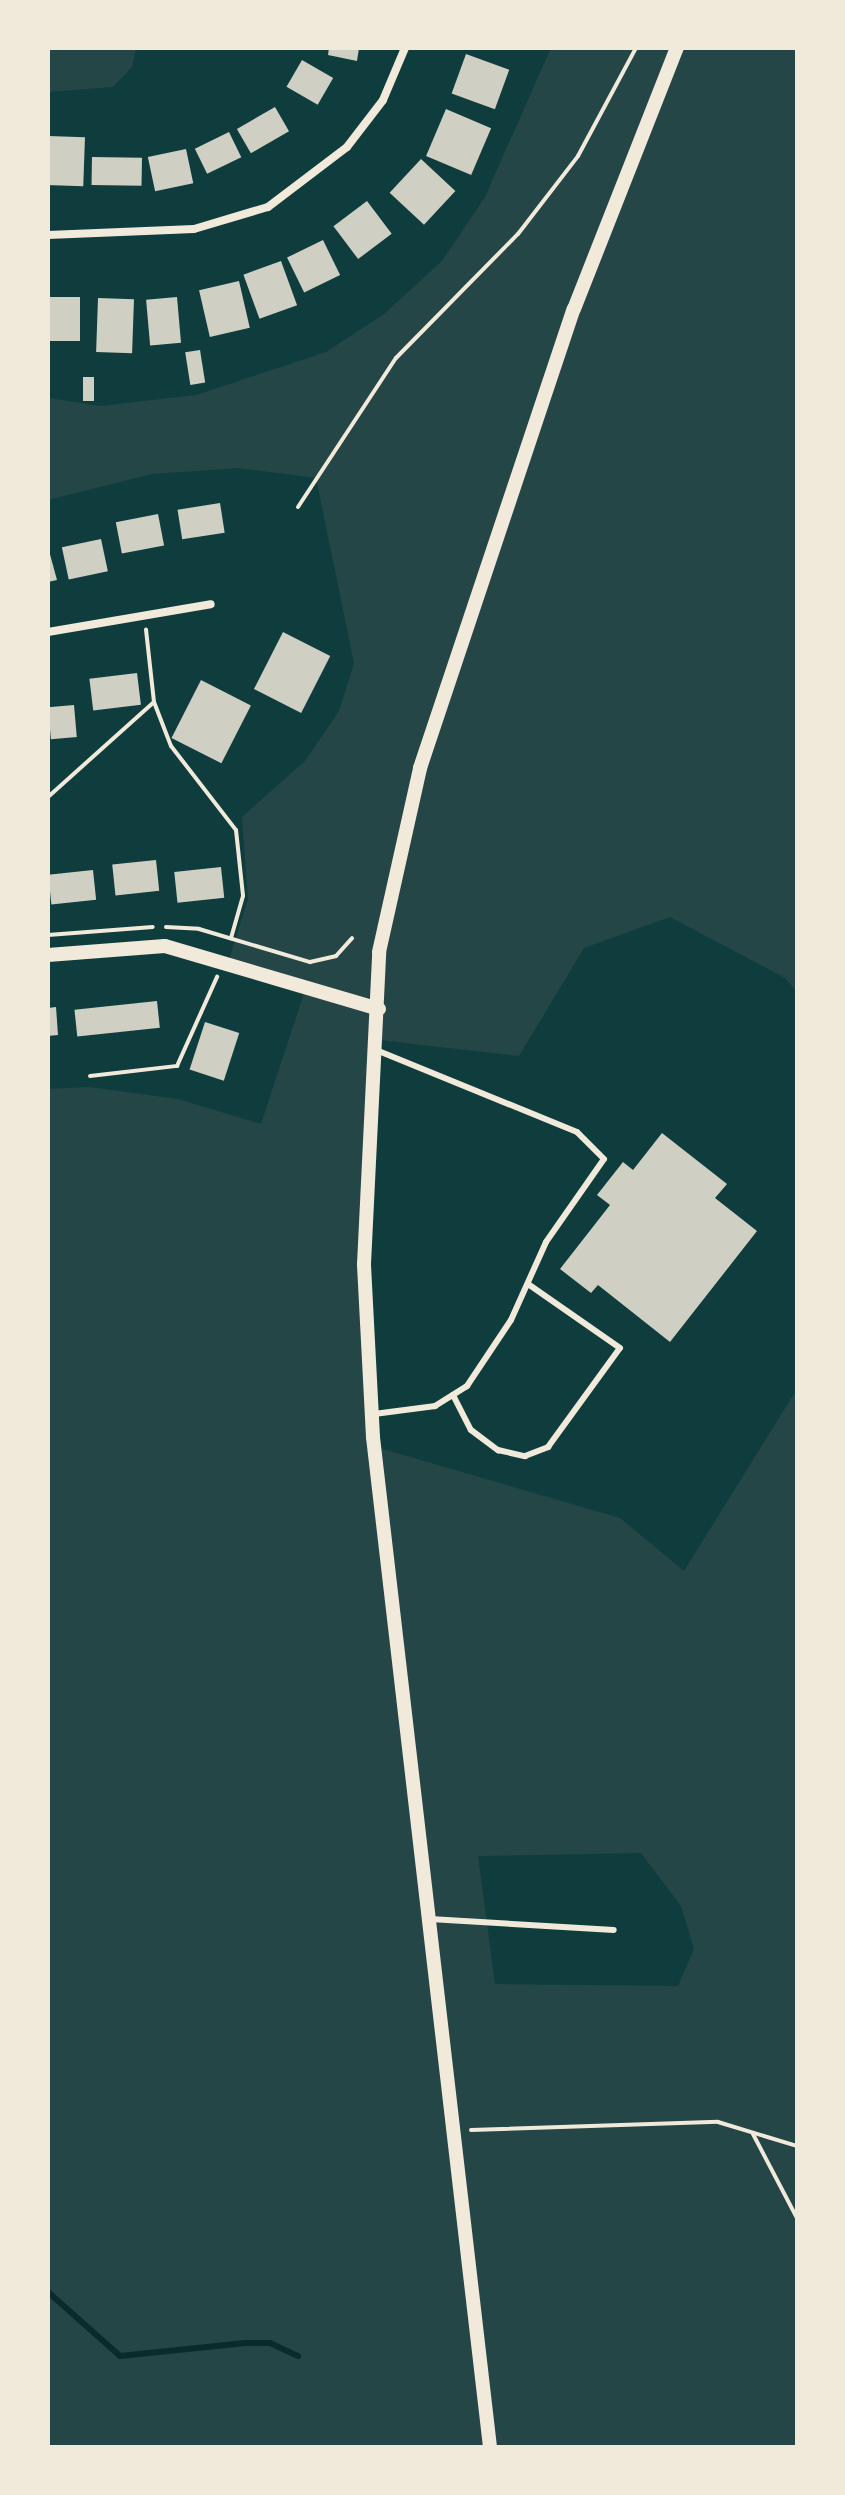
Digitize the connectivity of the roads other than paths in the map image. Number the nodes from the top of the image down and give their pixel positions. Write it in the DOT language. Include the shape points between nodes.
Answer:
graph roads {
  1 [pos="405,48"];
  2 [pos="677,48"];
  3 [pos="48,235"];
  4 [pos="211,604"];
  5 [pos="48,632"];
  6 [pos="48,955"];
  7 [pos="379,1009"];
  8 [pos="376,1050"];
  9 [pos="528,1284"];
  10 [pos="453,1395"];
  11 [pos="372,1414"];
  12 [pos="426,1919"];
  13 [pos="614,1930"];
  14 [pos="490,2447"];
  1 -- 3 [label="street" via="383,100 347,147 268,207 194,229"];
  2 -- 7 [label="street" via="574,309 420,768 379,952"];
  4 -- 5 [label="street"];
  6 -- 7 [label="street" via="165,946"];
  7 -- 8 [label="street"];
  8 -- 9 [label="lane" via="577,1132 604,1159 546,1242"];
  8 -- 11 [label="street" via="364,1264"];
  9 -- 10 [label="lane" via="467,1386"];
  9 -- 10 [label="lane" via="620,1348 548,1447 525,1456 498,1450 471,1430"];
  10 -- 11 [label="lane" via="435,1406"];
  11 -- 12 [label="street"];
  12 -- 13 [label="lane"];
  12 -- 14 [label="street"];
}
